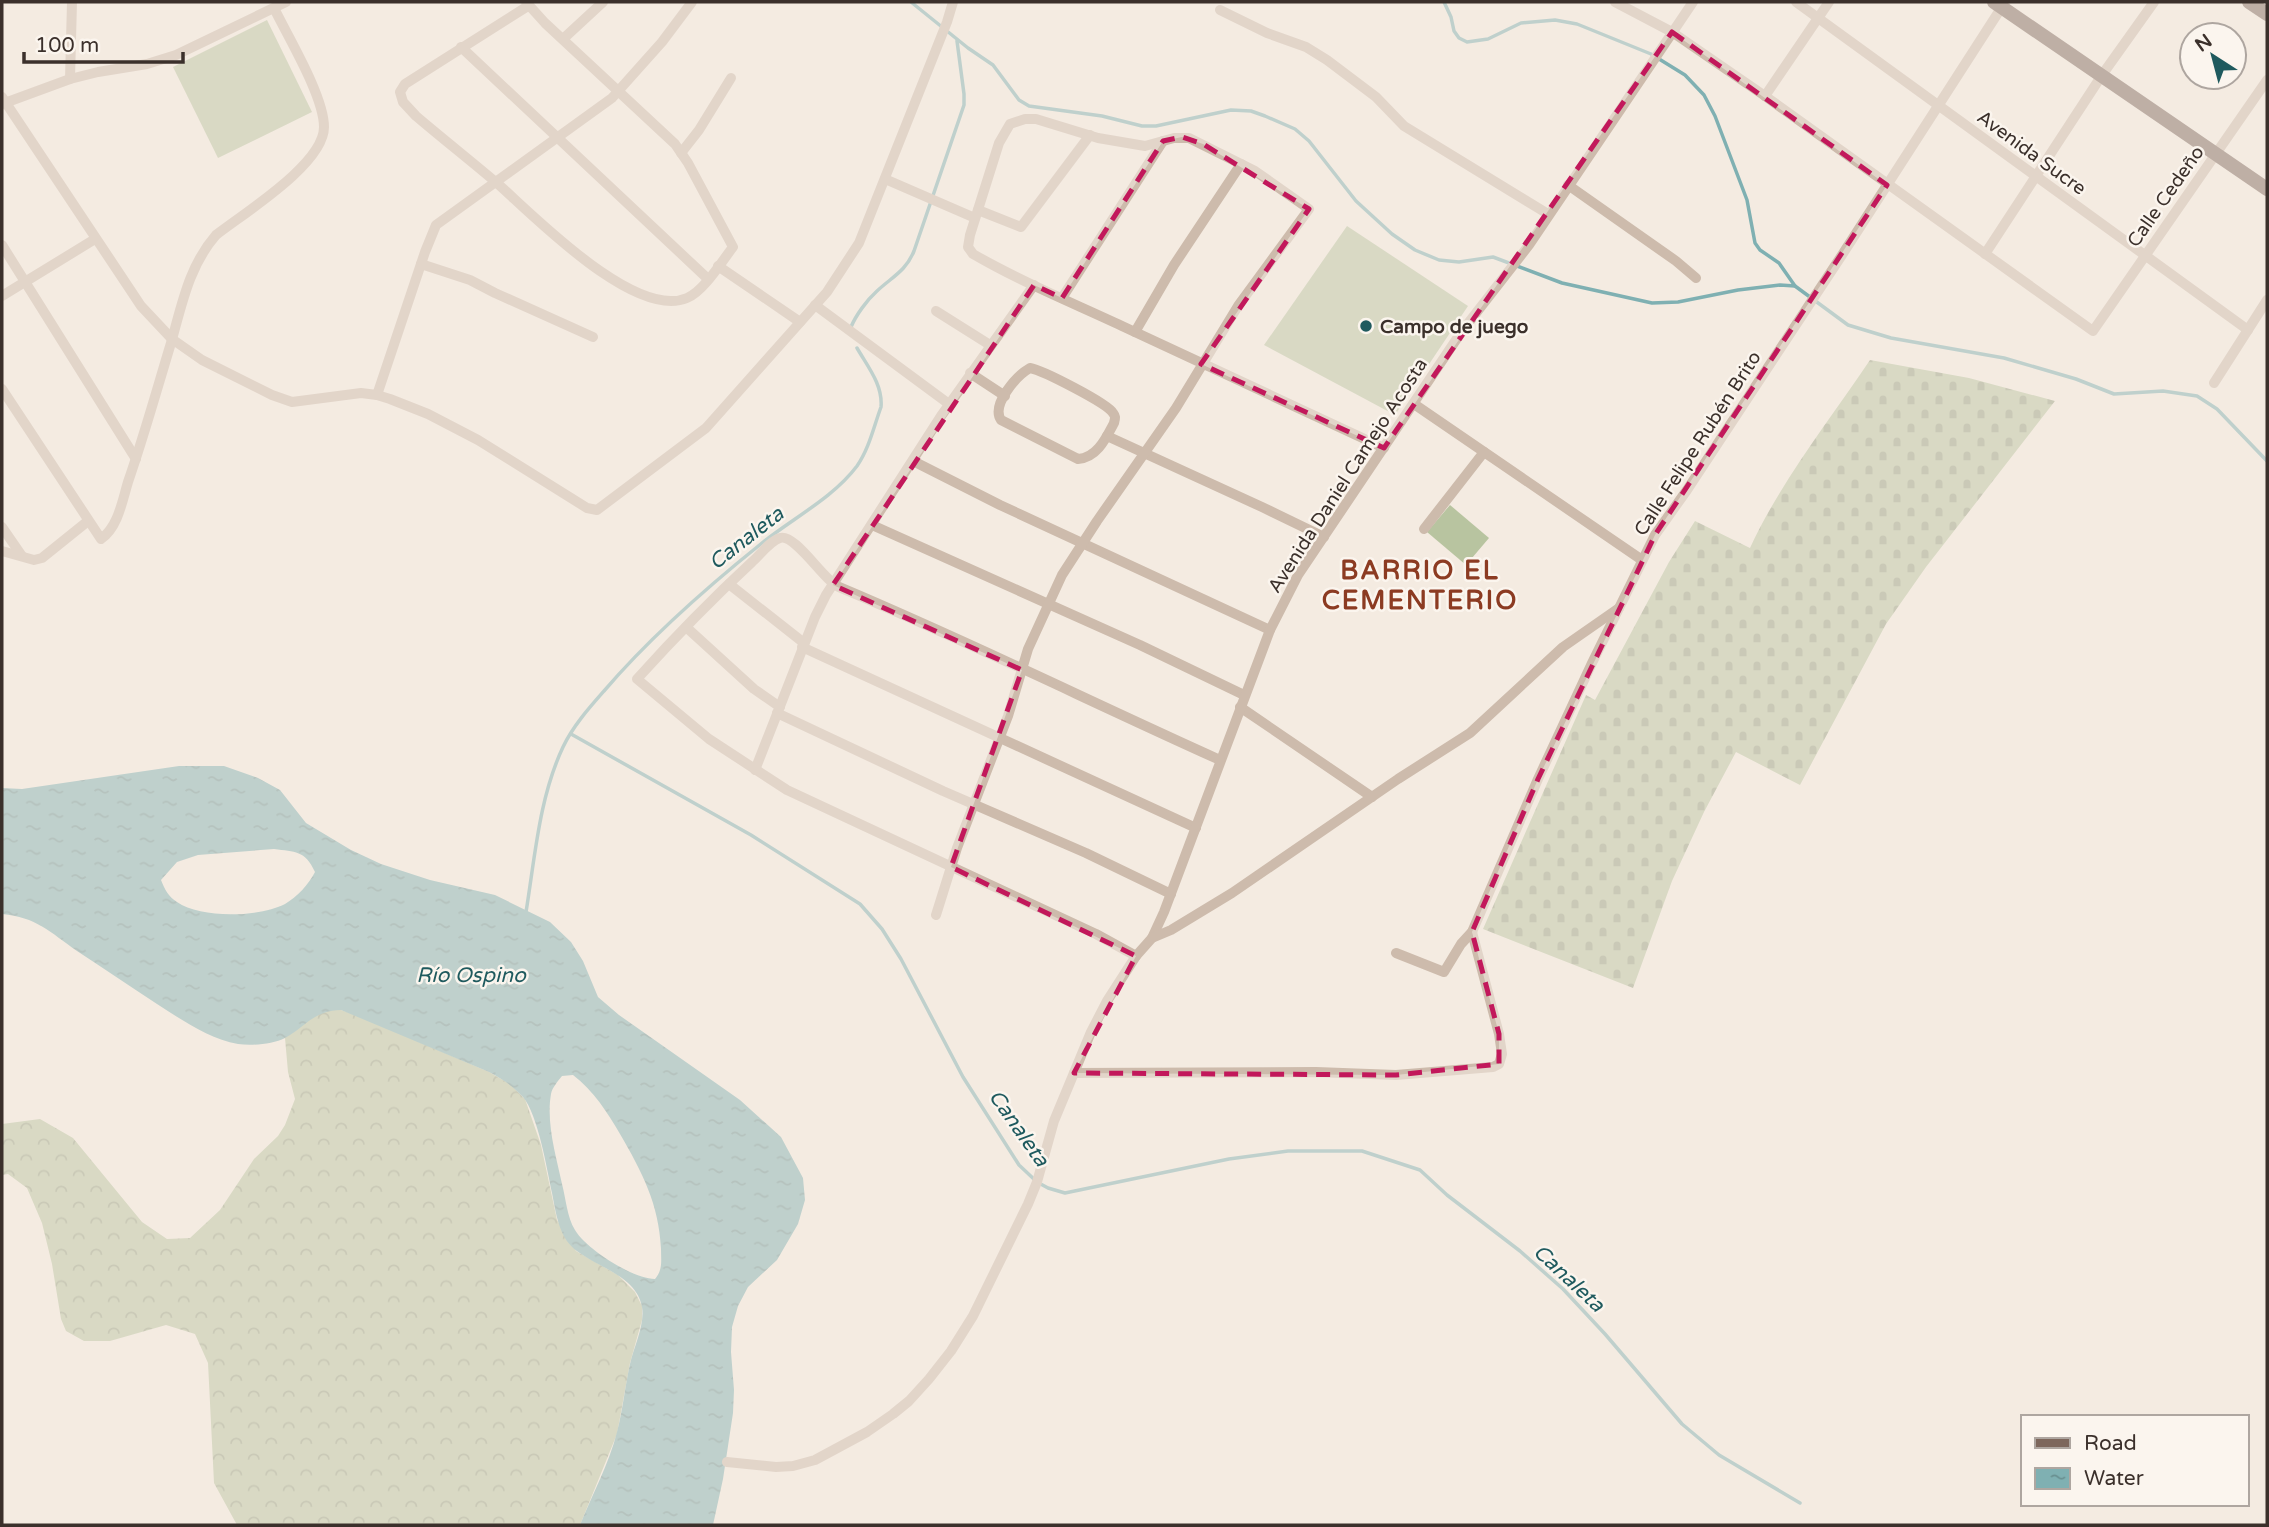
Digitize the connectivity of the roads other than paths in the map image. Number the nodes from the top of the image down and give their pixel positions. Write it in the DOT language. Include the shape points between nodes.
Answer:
graph roads {
  1 [pos="72,2"];
  2 [pos="286,2"];
  3 [pos="603,2"];
  4 [pos="692,2"];
  5 [pos="953,2"];
  6 [pos="1615,2"];
  7 [pos="1693,2"];
  8 [pos="1796,2"];
  9 [pos="1829,2"];
  10 [pos="2154,2"];
  11 [pos="2249,2"];
  12 [pos="2000,3"];
  13 [pos="527,4"];
  14 [pos="274,8"];
  15 [pos="1220,10"];
  16 [pos="2267,14"];
  17 [pos="1818,18"];
  18 [pos="1672,32"];
  19 [pos="563,39"];
  20 [pos="461,47"];
  21 [pos="2102,75"];
  22 [pos="731,78"];
  23 [pos="70,79"];
  24 [pos="2267,80"];
  25 [pos="620,90"];
  26 [pos="1765,96"];
  27 [pos="3,101"];
  28 [pos="1938,106"];
  29 [pos="1090,135"];
  30 [pos="558,138"];
  31 [pos="1163,141"];
  32 [pos="681,153"];
  33 [pos="2216,153"];
  34 [pos="1241,163"];
  35 [pos="2035,177"];
  36 [pos="884,179"];
  37 [pos="495,182"];
  38 [pos="1569,185"];
  39 [pos="1887,185"];
  40 [pos="2267,189"];
  41 [pos="976,214"];
  42 [pos="1548,214"];
  43 [pos="95,239"];
  44 [pos="2,245"];
  45 [pos="1985,254"];
  46 [pos="2145,256"];
  47 [pos="421,264"];
  48 [pos="718,266"];
  49 [pos="1696,278"];
  50 [pos="708,279"];
  51 [pos="24,281"];
  52 [pos="1034,285"];
  53 [pos="2,296"];
  54 [pos="1062,298"];
  55 [pos="2267,300"];
  56 [pos="815,306"];
  57 [pos="936,311"];
  58 [pos="800,322"];
  59 [pos="2248,330"];
  60 [pos="1135,332"];
  61 [pos="593,337"];
  62 [pos="172,339"];
  63 [pos="990,345"];
  64 [pos="1201,364"];
  65 [pos="970,373"];
  66 [pos="2214,383"];
  67 [pos="2,389"];
  68 [pos="377,395"];
  69 [pos="1005,396"];
  70 [pos="949,404"];
  71 [pos="1414,404"];
  72 [pos="1107,436"];
  73 [pos="1384,448"];
  74 [pos="1484,452"];
  75 [pos="1144,454"];
  76 [pos="136,459"];
  77 [pos="913,461"];
  78 [pos="88,521"];
  79 [pos="872,525"];
  80 [pos="2,527"];
  81 [pos="1424,529"];
  82 [pos="1324,537"];
  83 [pos="1083,543"];
  84 [pos="2,551"];
  85 [pos="22,556"];
  86 [pos="1642,561"];
  87 [pos="729,584"];
  88 [pos="833,585"];
  89 [pos="1048,604"];
  90 [pos="1619,608"];
  91 [pos="686,627"];
  92 [pos="1270,630"];
  93 [pos="803,645"];
  94 [pos="1022,670"];
  95 [pos="1244,695"];
  96 [pos="1240,707"];
  97 [pos="779,710"];
  98 [pos="999,738"];
  99 [pos="1220,760"];
  100 [pos="755,770"];
  101 [pos="1372,797"];
  102 [pos="974,805"];
  103 [pos="1196,828"];
  104 [pos="951,867"];
  105 [pos="1171,894"];
  106 [pos="936,915"];
  107 [pos="1472,932"];
  108 [pos="1152,938"];
  109 [pos="1396,953"];
  110 [pos="1136,956"];
  111 [pos="1074,1073"];
  112 [pos="727,1462"];
  1 -- 23 [label="street"];
  2 -- 14 [label="street"];
  3 -- 19 [label="street"];
  4 -- 25 [label="street"];
  5 -- 36 [label="street"];
  6 -- 18 [label="street"];
  7 -- 18 [label="street, Avenida Daniel Camejo Acosta"];
  8 -- 17 [label="street, Avenida Sucre"];
  9 -- 17 [label="street"];
  10 -- 21 [label="street"];
  11 -- 16 [label="main road"];
  12 -- 21 [label="main road"];
  12 -- 28 [label="street, Calle Felipe Rubén Brito"];
  13 -- 19 [label="street"];
  13 -- 20 [label="street"];
  14 -- 23 [label="street" via="176,55"];
  14 -- 62 [label="street" via="316,94 324,128 322,140 297,172 205,247 184,294"];
  15 -- 42 [label="street" via="1327,60 1376,97 1404,126"];
  17 -- 26 [label="street"];
  17 -- 28 [label="street, Avenida Sucre"];
  18 -- 26 [label="street"];
  18 -- 38 [label="street, Avenida Daniel Camejo Acosta"];
  19 -- 25 [label="street"];
  20 -- 30 [label="street"];
  20 -- 37 [label="street" via="405,84 401,96 416,116"];
  21 -- 33 [label="main road"];
  21 -- 35 [label="street"];
  22 -- 32 [label="street"];
  23 -- 27 [label="street"];
  24 -- 33 [label="street, Calle Cedeño"];
  25 -- 30 [label="street"];
  25 -- 32 [label="street"];
  26 -- 39 [label="street"];
  27 -- 43 [label="street"];
  28 -- 35 [label="street, Avenida Sucre"];
  28 -- 39 [label="street, Calle Felipe Rubén Brito"];
  29 -- 31 [label="street" via="1145,146"];
  29 -- 41 [label="street" via="1021,227"];
  29 -- 41 [label="street" via="1036,119 1013,122 995,153"];
  30 -- 37 [label="street"];
  30 -- 50 [label="street"];
  31 -- 34 [label="street" via="1189,138"];
  31 -- 54 [label="street"];
  32 -- 48 [label="street" via="733,247"];
  33 -- 40 [label="main road"];
  33 -- 46 [label="street, Calle Cedeño"];
  34 -- 60 [label="street"];
  34 -- 64 [label="street" via="1309,209"];
  35 -- 45 [label="street"];
  35 -- 46 [label="street, Avenida Sucre"];
  36 -- 41 [label="street"];
  36 -- 56 [label="street" via="859,243"];
  37 -- 47 [label="street" via="436,225"];
  37 -- 50 [label="street" via="576,253 633,291 680,300"];
  38 -- 42 [label="street, Avenida Daniel Camejo Acosta"];
  38 -- 49 [label="street"];
  39 -- 45 [label="street"];
  39 -- 86 [label="street, Calle Felipe Rubén Brito"];
  41 -- 52 [label="street" via="970,250"];
  42 -- 71 [label="street, Avenida Daniel Camejo Acosta"];
  43 -- 51 [label="street"];
  43 -- 62 [label="street" via="141,306"];
  44 -- 51 [label="street"];
  45 -- 46 [label="street, Calle Cedeño" via="2092,331"];
  46 -- 59 [label="street, Avenida Sucre"];
  47 -- 61 [label="street" via="470,280"];
  47 -- 68 [label="street"];
  48 -- 50 [label="street"];
  48 -- 58 [label="street"];
  51 -- 53 [label="street"];
  51 -- 76 [label="street"];
  52 -- 54 [label="street"];
  52 -- 63 [label="street"];
  54 -- 60 [label="street"];
  55 -- 59 [label="street"];
  56 -- 58 [label="street"];
  56 -- 70 [label="street"];
  57 -- 63 [label="street"];
  58 -- 68 [label="street" via="706,428 597,510 478,440"];
  59 -- 66 [label="street"];
  60 -- 64 [label="street"];
  62 -- 68 [label="street" via="235,378 292,402"];
  62 -- 76 [label="street"];
  63 -- 65 [label="street"];
  64 -- 73 [label="street"];
  64 -- 75 [label="street"];
  65 -- 69 [label="street"];
  65 -- 70 [label="street"];
  67 -- 78 [label="street"];
  69 -- 72 [label="street" via="998,408 1001,420 1078,459 1093,455"];
  69 -- 72 [label="street" via="1025,371 1035,369 1112,412 1114,423"];
  70 -- 77 [label="street"];
  71 -- 73 [label="street, Avenida Daniel Camejo Acosta"];
  71 -- 74 [label="street"];
  72 -- 75 [label="street"];
  73 -- 82 [label="street, Avenida Daniel Camejo Acosta"];
  74 -- 81 [label="street"];
  74 -- 86 [label="street"];
  75 -- 82 [label="street"];
  75 -- 83 [label="street"];
  76 -- 78 [label="street" via="115,524 101,539"];
  77 -- 79 [label="street"];
  77 -- 83 [label="street"];
  78 -- 85 [label="street" via="42,558"];
  79 -- 88 [label="street"];
  79 -- 89 [label="street"];
  80 -- 85 [label="street"];
  82 -- 92 [label="street, Avenida Daniel Camejo Acosta"];
  83 -- 89 [label="street"];
  83 -- 92 [label="street"];
  84 -- 85 [label="street"];
  86 -- 90 [label="street, Calle Felipe Rubén Brito"];
  87 -- 88 [label="street" via="785,538"];
  87 -- 91 [label="street"];
  87 -- 93 [label="street"];
  88 -- 93 [label="street"];
  88 -- 94 [label="street"];
  89 -- 94 [label="street"];
  89 -- 95 [label="street"];
  90 -- 101 [label="street" via="1550,657 1470,733"];
  90 -- 107 [label="street, Calle Felipe Rubén Brito"];
  91 -- 97 [label="street"];
  91 -- 100 [label="street" via="637,679 709,739"];
  92 -- 95 [label="street, Avenida Daniel Camejo Acosta"];
  93 -- 97 [label="street"];
  93 -- 98 [label="street"];
  94 -- 98 [label="street"];
  94 -- 99 [label="street"];
  95 -- 96 [label="street, Avenida Daniel Camejo Acosta"];
  96 -- 99 [label="street, Avenida Daniel Camejo Acosta"];
  96 -- 101 [label="street"];
  97 -- 100 [label="street"];
  97 -- 102 [label="street"];
  98 -- 102 [label="street"];
  98 -- 103 [label="street"];
  99 -- 103 [label="street, Avenida Daniel Camejo Acosta"];
  100 -- 104 [label="street" via="804,799"];
  101 -- 108 [label="street" via="1231,894"];
  102 -- 104 [label="street"];
  102 -- 105 [label="street"];
  103 -- 105 [label="street, Avenida Daniel Camejo Acosta"];
  104 -- 106 [label="street"];
  104 -- 110 [label="street"];
  105 -- 108 [label="street, Avenida Daniel Camejo Acosta"];
  107 -- 109 [label="street, Calle Felipe Rubén Brito" via="1444,972"];
  107 -- 111 [label="street" via="1499,1034 1502,1054 1493,1067 1396,1075"];
  108 -- 110 [label="street"];
  110 -- 111 [label="street" via="1104,1007"];
  111 -- 112 [label="street" via="1037,1182 973,1316 915,1394 867,1432 815,1460 776,1467"];
}
